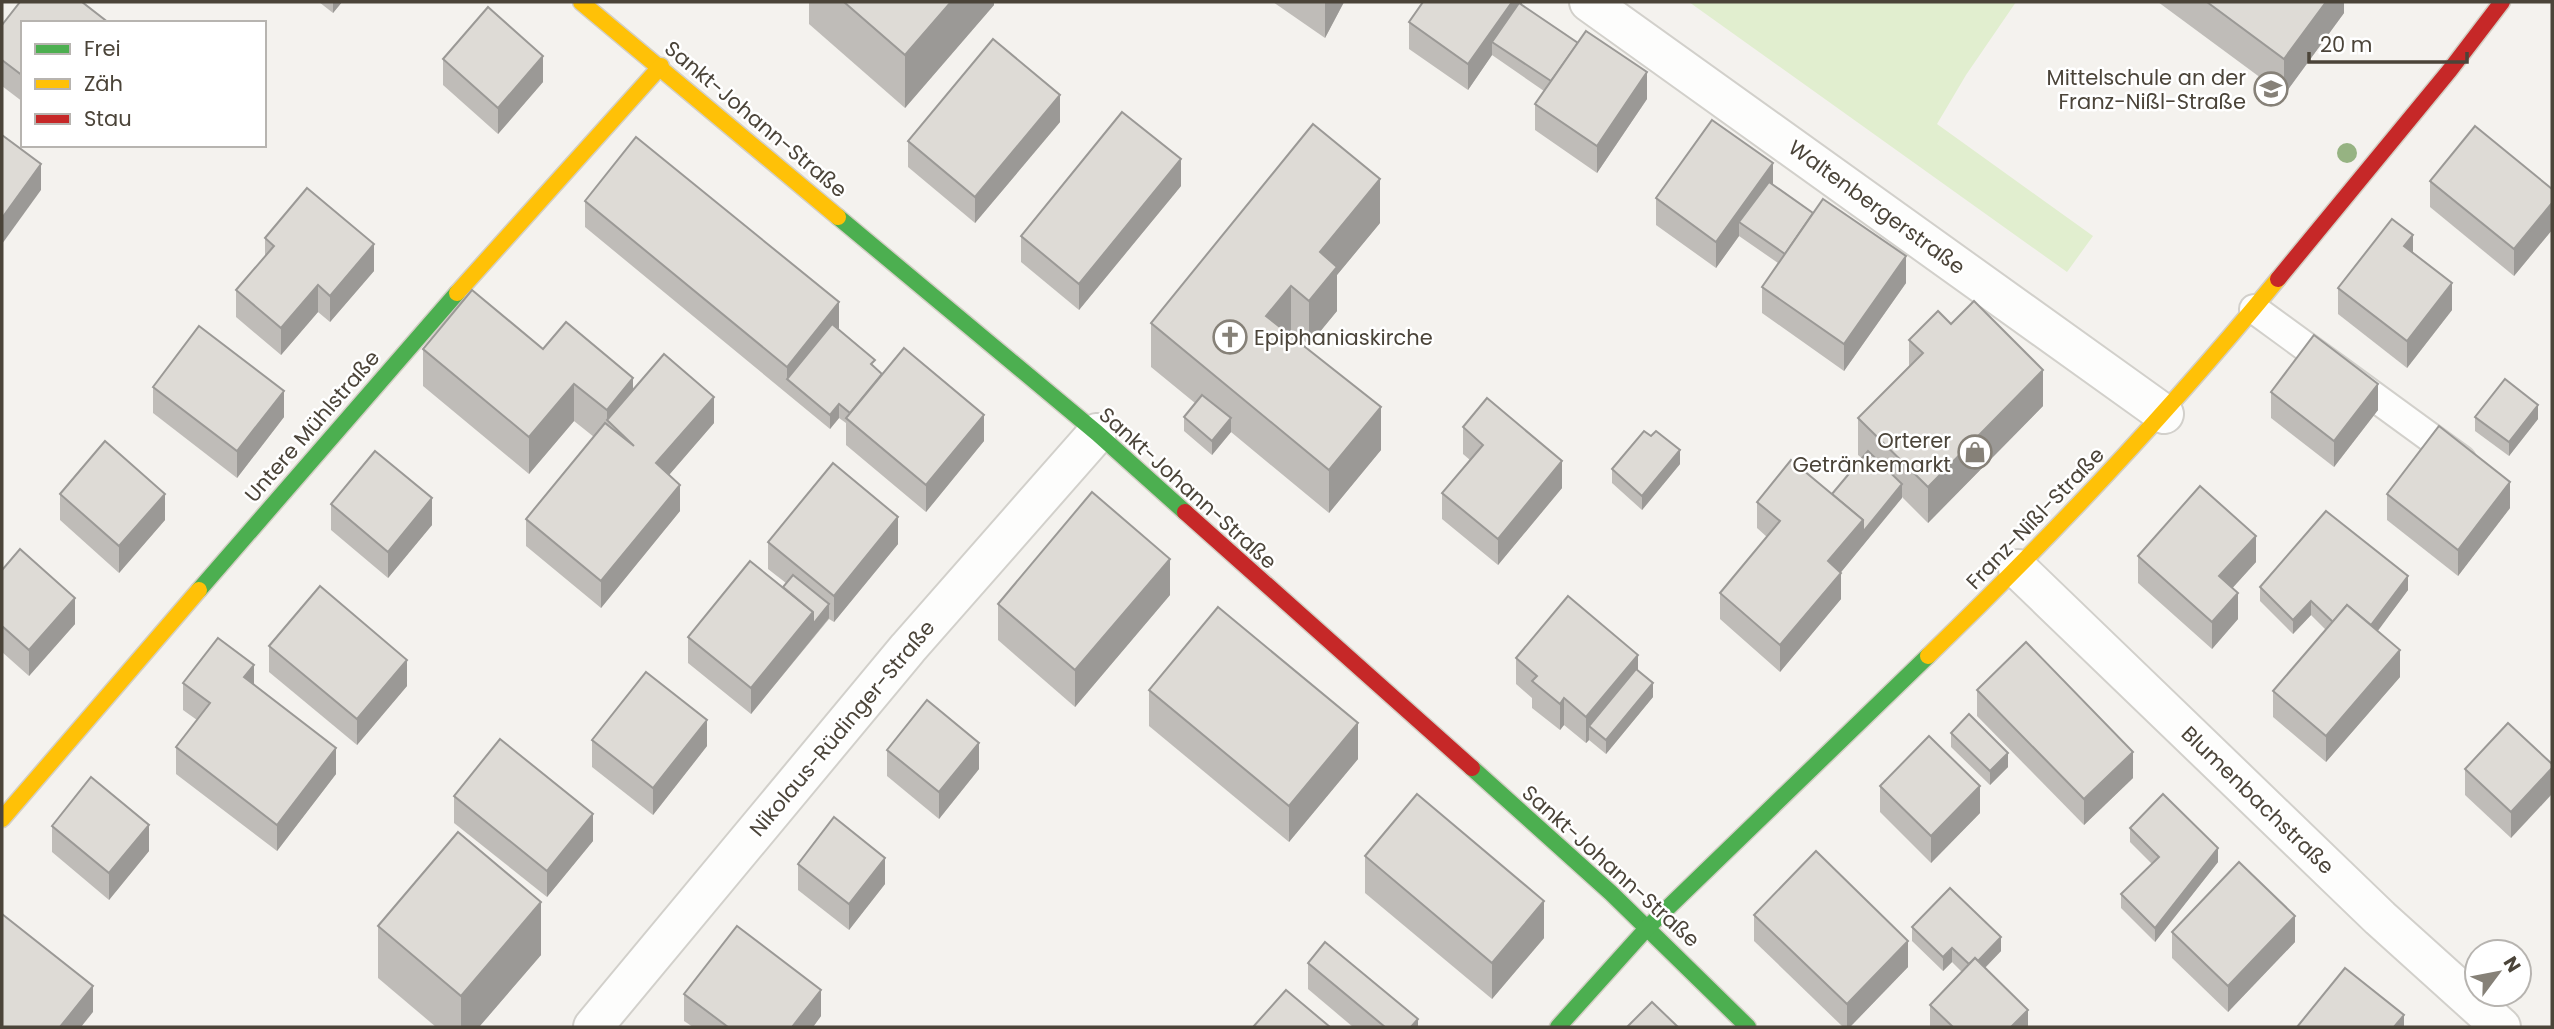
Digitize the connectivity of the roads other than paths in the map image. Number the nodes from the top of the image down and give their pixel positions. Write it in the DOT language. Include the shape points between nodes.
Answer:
graph roads {
  1 [pos="582,2"];
  2 [pos="1589,2"];
  3 [pos="2502,2"];
  4 [pos="661,66"];
  5 [pos="2254,309"];
  6 [pos="2164,414"];
  7 [pos="1097,433"];
  8 [pos="2463,462"];
  9 [pos="2018,569"];
  10 [pos="2,819"];
  11 [pos="1648,927"];
  12 [pos="593,1027"];
  13 [pos="1558,1027"];
  14 [pos="1748,1027"];
  15 [pos="2501,1027"];
  1 -- 4 [label="street, Sankt-Johann-Straße"];
  2 -- 6 [label="street, Waltenbergerstraße"];
  3 -- 5 [label="street, Franz-Nißl-Straße"];
  4 -- 7 [label="street, Sankt-Johann-Straße"];
  4 -- 10 [label="street, Untere Mühlstraße" via="419,335"];
  5 -- 6 [label="street, Franz-Nißl-Straße"];
  5 -- 8 [label="lane"];
  6 -- 9 [label="street, Franz-Nißl-Straße"];
  7 -- 11 [label="street, Sankt-Johann-Straße"];
  7 -- 12 [label="street, Nikolaus-Rüdinger-Straße" via="908,649"];
  9 -- 11 [label="street, Franz-Nißl-Straße"];
  9 -- 15 [label="street, Blumenbachstraße" via="2380,918"];
  11 -- 13 [label="street, Franz-Nißl-Straße"];
  11 -- 14 [label="street, Sankt-Johann-Straße"];
}
